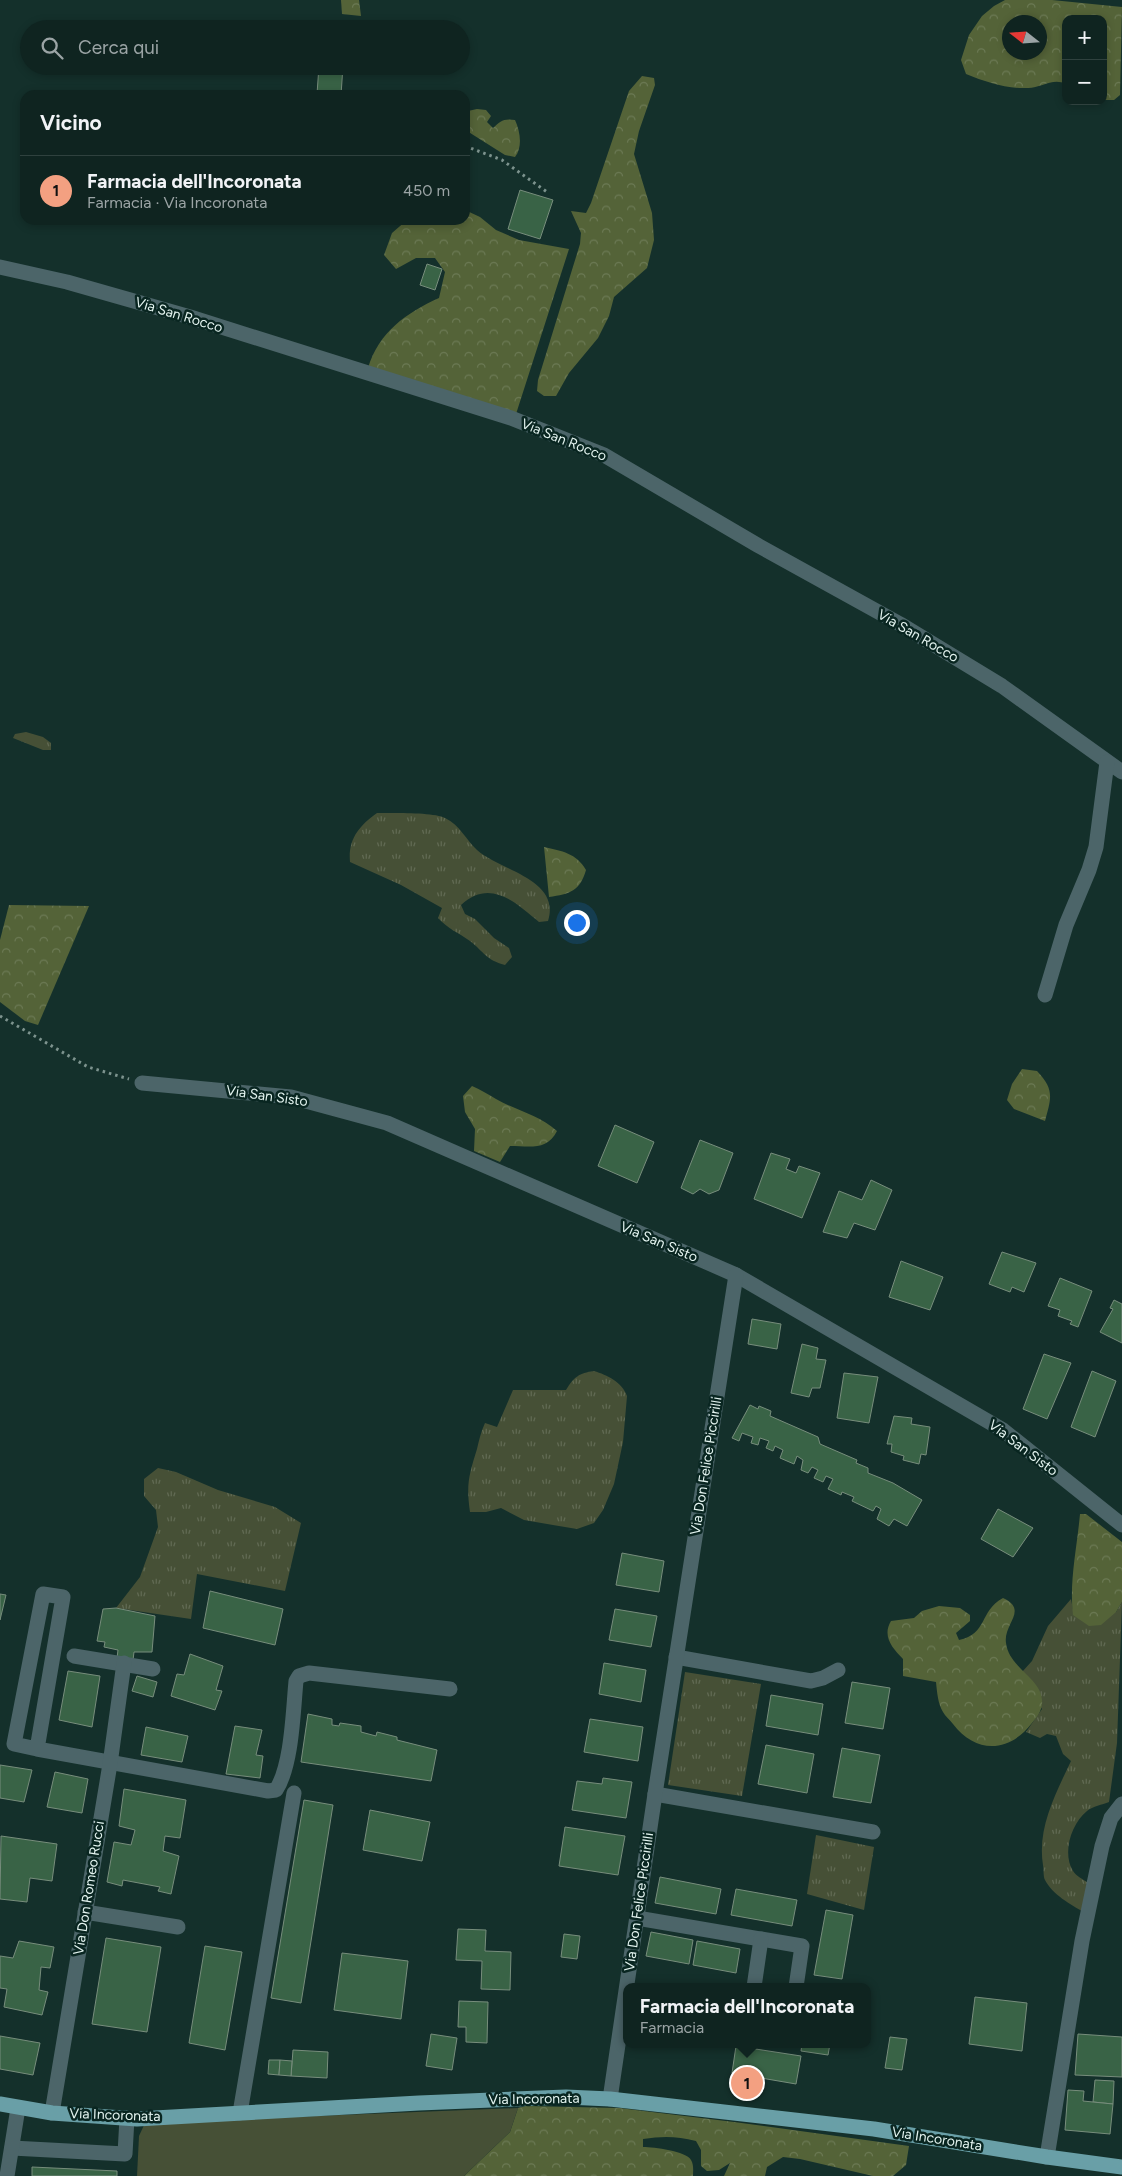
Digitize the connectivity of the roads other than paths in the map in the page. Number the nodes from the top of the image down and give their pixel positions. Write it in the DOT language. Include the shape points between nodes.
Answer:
graph roads {
  1 [pos="0,267"];
  2 [pos="1106,762"];
  3 [pos="1122,772"];
  4 [pos="1045,996"];
  5 [pos="142,1083"];
  6 [pos="736,1275"];
  7 [pos="1122,1526"];
  8 [pos="74,1656"];
  9 [pos="676,1657"];
  10 [pos="124,1663"];
  11 [pos="153,1669"];
  12 [pos="838,1670"];
  13 [pos="450,1689"];
  14 [pos="37,1749"];
  15 [pos="110,1764"];
  16 [pos="294,1793"];
  17 [pos="655,1794"];
  18 [pos="1122,1804"];
  19 [pos="873,1832"];
  20 [pos="85,1912"];
  21 [pos="637,1918"];
  22 [pos="178,1927"];
  23 [pos="761,1939"];
  24 [pos="627,1983"];
  25 [pos="755,1983"];
  26 [pos="797,1983"];
  27 [pos="623,2012"];
  28 [pos="610,2099"];
  29 [pos="0,2104"];
  30 [pos="18,2108"];
  31 [pos="52,2113"];
  32 [pos="240,2113"];
  33 [pos="127,2118"];
  34 [pos="12,2148"];
  35 [pos="1047,2157"];
  36 [pos="1122,2167"];
  37 [pos="7,2176"];
  1 -- 2 [label="street, Via San Rocco" via="67,282 207,323 510,418 604,455 1002,686"];
  2 -- 3 [label="street, Via San Rocco"];
  2 -- 4 [label="street" via="1096,847 1066,925"];
  5 -- 6 [label="street, Via San Sisto" via="291,1097 387,1123"];
  6 -- 7 [label="street, Via San Sisto" via="1003,1430"];
  6 -- 9 [label="street, Via Don Felice Piccirilli"];
  8 -- 10 [label="street"];
  9 -- 12 [label="street" via="811,1680"];
  9 -- 17 [label="street, Via Don Felice Piccirilli"];
  10 -- 11 [label="street"];
  10 -- 15 [label="street, Via Don Romeo Rucci"];
  13 -- 15 [label="street" via="309,1673 299,1676 286,1762 276,1790"];
  14 -- 14 [label="street" via="64,1597 43,1594 14,1744"];
  14 -- 15 [label="street"];
  15 -- 20 [label="street, Via Don Romeo Rucci"];
  16 -- 32 [label="street"];
  17 -- 19 [label="street"];
  17 -- 21 [label="street, Via Don Felice Piccirilli"];
  18 -- 35 [label="street" via="1111,1818 1094,1882"];
  20 -- 22 [label="street"];
  20 -- 31 [label="street, Via Don Romeo Rucci"];
  21 -- 23 [label="street"];
  21 -- 24 [label="street, Via Don Felice Piccirilli"];
  23 -- 25 [label="street"];
  23 -- 26 [label="street" via="802,1946"];
  27 -- 28 [label="street, Via Don Felice Piccirilli"];
  28 -- 32 [label="main road, Via Incoronata" via="566,2097"];
  28 -- 35 [label="main road, Via Incoronata" via="874,2129"];
  29 -- 30 [label="main road, Via Incoronata"];
  30 -- 31 [label="main road, Via Incoronata"];
  30 -- 34 [label="street"];
  31 -- 33 [label="main road, Via Incoronata"];
  32 -- 33 [label="main road, Via Incoronata"];
  33 -- 34 [label="street" via="125,2154"];
  34 -- 37 [label="street"];
  35 -- 36 [label="main road, Via Incoronata"];
}
